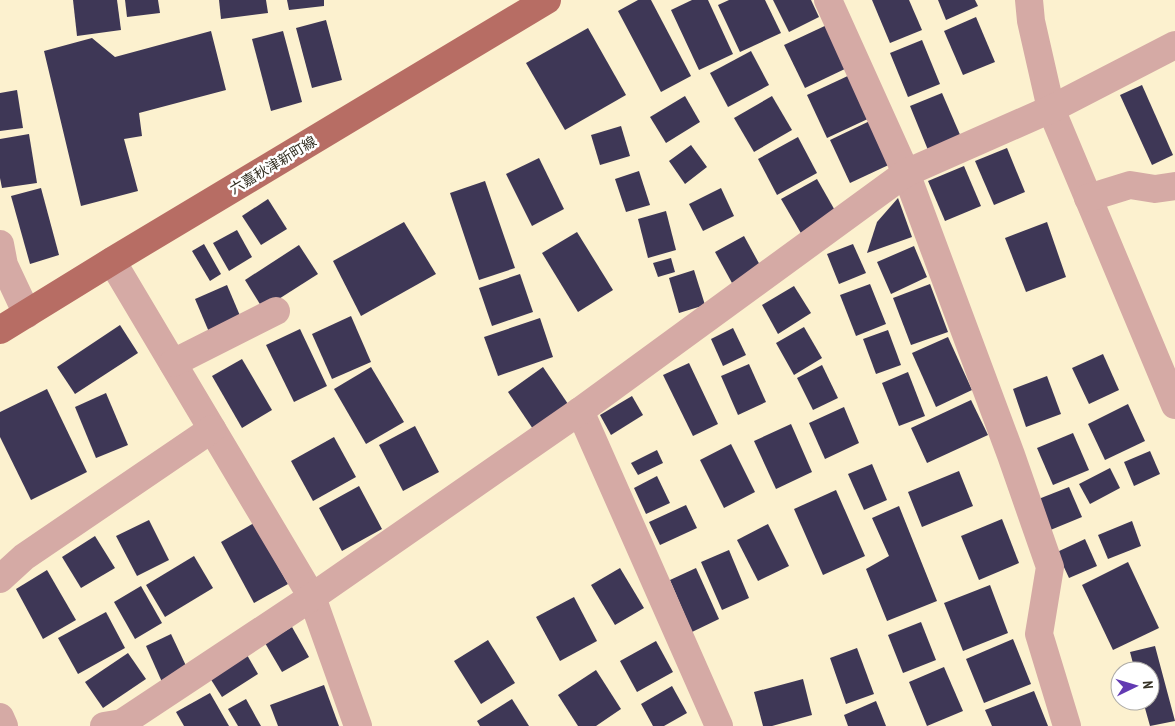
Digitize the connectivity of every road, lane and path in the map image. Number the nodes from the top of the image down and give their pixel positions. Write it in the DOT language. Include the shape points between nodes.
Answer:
graph roads {
  1 [pos="547,0"];
  2 [pos="828,0"];
  3 [pos="1028,0"];
  4 [pos="1175,45"];
  5 [pos="1051,109"];
  6 [pos="906,173"];
  7 [pos="1175,186"];
  8 [pos="1088,198"];
  9 [pos="0,244"];
  10 [pos="112,261"];
  11 [pos="276,311"];
  12 [pos="27,314"];
  13 [pos="0,330"];
  14 [pos="173,363"];
  15 [pos="1175,405"];
  16 [pos="580,411"];
  17 [pos="212,429"];
  18 [pos="0,579"];
  19 [pos="312,596"];
  20 [pos="0,717"];
  21 [pos="4,726"];
  22 [pos="104,726"];
  23 [pos="358,726"];
  24 [pos="719,726"];
  25 [pos="1067,726"];
  1 -- 10 [label="main road, 六嘉秋津新町線"];
  2 -- 6 [label="street"];
  3 -- 5 [label="street"];
  4 -- 5 [label="street"];
  5 -- 6 [label="street"];
  5 -- 8 [label="street"];
  6 -- 16 [label="street"];
  6 -- 25 [label="street" via="1050,567 1039,634"];
  7 -- 8 [label="street" via="1155,189 1130,185"];
  8 -- 15 [label="street"];
  9 -- 12 [label="street" via="4,265"];
  10 -- 12 [label="main road, 六嘉秋津新町線"];
  10 -- 14 [label="street"];
  11 -- 14 [label="street"];
  12 -- 13 [label="main road, 六嘉秋津新町線"];
  14 -- 17 [label="street"];
  16 -- 19 [label="street"];
  16 -- 24 [label="street"];
  17 -- 18 [label="street" via="24,557"];
  17 -- 19 [label="street"];
  19 -- 22 [label="street" via="122,723"];
  19 -- 23 [label="street"];
  20 -- 21 [label="street"];
}
